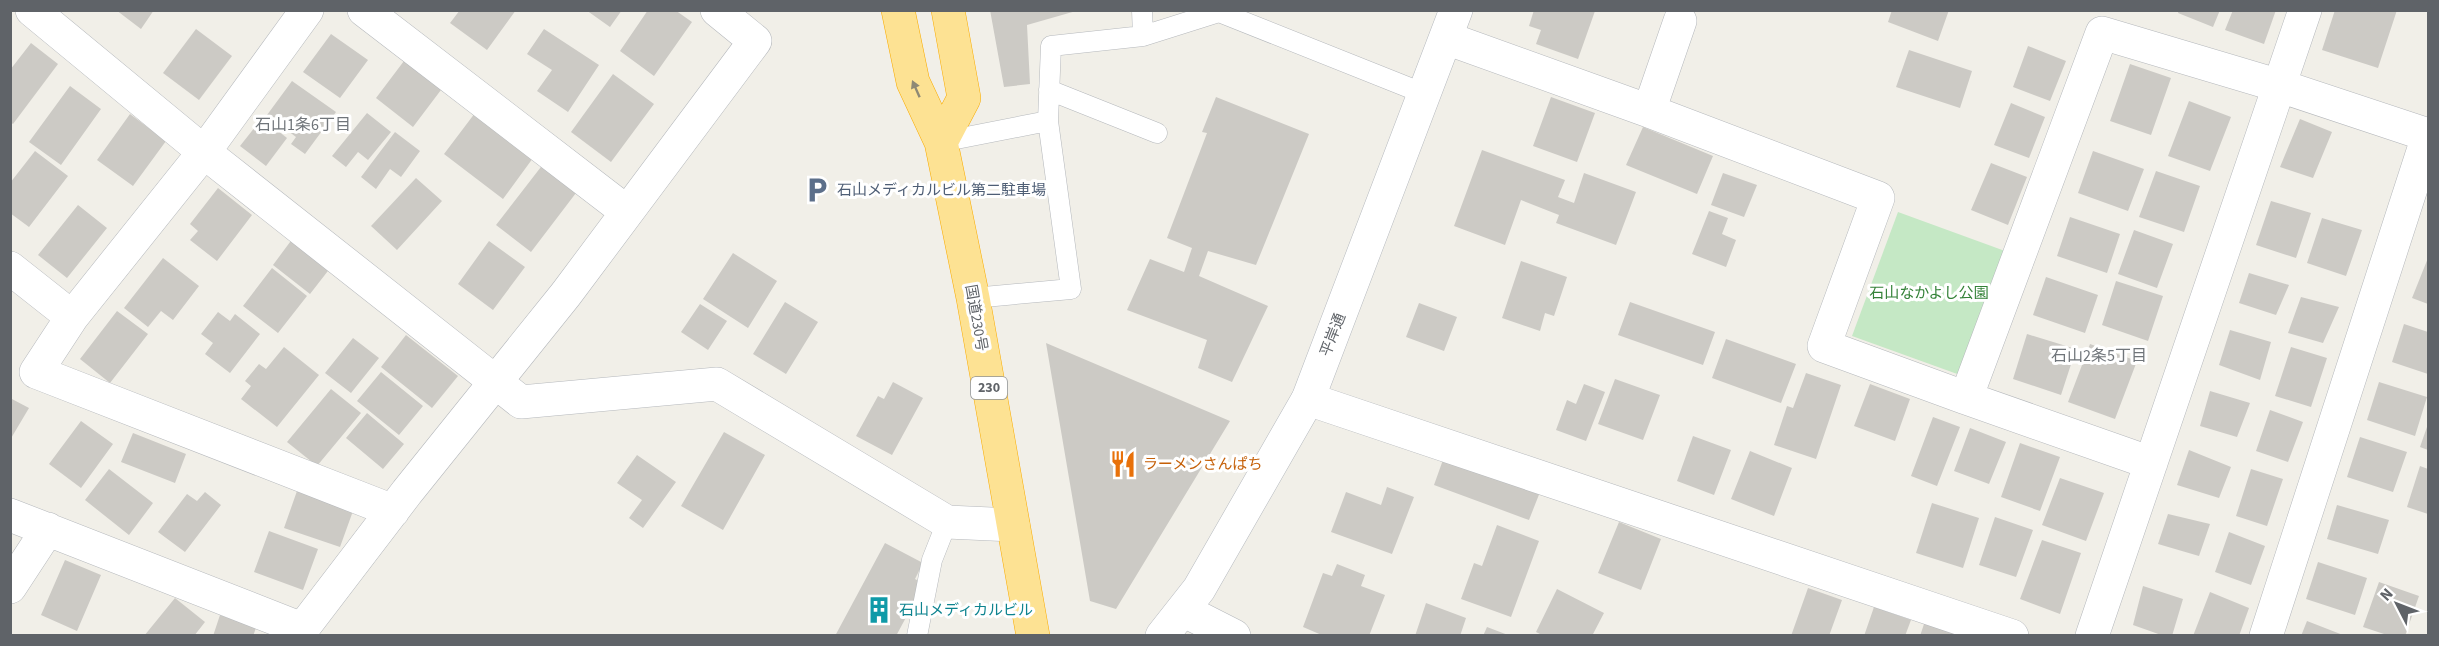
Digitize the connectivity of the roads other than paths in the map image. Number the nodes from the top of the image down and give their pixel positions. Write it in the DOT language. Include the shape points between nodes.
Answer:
graph roads {
  1 [pos="32,10"];
  2 [pos="307,10"];
  3 [pos="364,10"];
  4 [pos="717,10"];
  5 [pos="898,10"];
  6 [pos="948,10"];
  7 [pos="1142,10"];
  8 [pos="2306,10"];
  9 [pos="1680,21"];
  10 [pos="1451,24"];
  11 [pos="1143,36"];
  12 [pos="2280,86"];
  13 [pos="1049,90"];
  14 [pos="1425,94"];
  15 [pos="1649,111"];
  16 [pos="1048,121"];
  17 [pos="1157,134"];
  18 [pos="2428,136"];
  19 [pos="941,142"];
  20 [pos="204,152"];
  21 [pos="627,212"];
  22 [pos="10,268"];
  23 [pos="973,298"];
  24 [pos="72,316"];
  25 [pos="494,383"];
  26 [pos="1966,398"];
  27 [pos="1308,399"];
  28 [pos="2151,463"];
  29 [pos="393,511"];
  30 [pos="10,515"];
  31 [pos="947,522"];
  32 [pos="1013,525"];
  33 [pos="48,529"];
  34 [pos="10,587"];
  35 [pos="1182,610"];
  36 [pos="300,632"];
  37 [pos="917,636"];
  38 [pos="1033,636"];
  39 [pos="1162,636"];
  40 [pos="1234,636"];
  41 [pos="2012,636"];
  42 [pos="2092,636"];
  43 [pos="2266,636"];
  1 -- 20 [label="street"];
  2 -- 20 [label="street"];
  3 -- 21 [label="street"];
  4 -- 21 [label="street" via="755,41"];
  19 -- 5 [label="highway, 国道230号 / 230, one-way" via="913,82"];
  6 -- 19 [label="highway" via="964,98"];
  7 -- 11 [label="lane"];
  8 -- 12 [label="street"];
  9 -- 15 [label="street"];
  10 -- 14 [label="street, 平岸通"];
  10 -- 15 [label="street"];
  11 -- 13 [label="lane" via="1051,46"];
  11 -- 14 [label="lane" via="1219,12"];
  12 -- 18 [label="street"];
  12 -- 26 [label="street" via="2102,33"];
  12 -- 28 [label="street"];
  13 -- 16 [label="lane"];
  13 -- 17 [label="lane"];
  14 -- 27 [label="street, 平岸通"];
  15 -- 26 [label="street" via="1878,198 1824,346"];
  16 -- 19 [label="lane"];
  16 -- 23 [label="lane" via="1071,289"];
  18 -- 43 [label="street"];
  19 -- 23 [label="highway, 国道230号 / 230"];
  20 -- 24 [label="street"];
  20 -- 25 [label="street"];
  21 -- 25 [label="street"];
  22 -- 24 [label="street"];
  23 -- 32 [label="highway, 国道230号 / 230"];
  24 -- 29 [label="street" via="36,372"];
  25 -- 29 [label="street"];
  25 -- 31 [label="street" via="521,402 717,384"];
  26 -- 28 [label="street"];
  27 -- 35 [label="street, 平岸通" via="1215,562"];
  27 -- 41 [label="street"];
  28 -- 42 [label="street"];
  29 -- 36 [label="street"];
  30 -- 33 [label="street"];
  31 -- 32 [label="street"];
  31 -- 37 [label="lane" via="932,560"];
  32 -- 38 [label="highway, 国道230号 / 230"];
  33 -- 34 [label="street"];
  33 -- 36 [label="street"];
  35 -- 39 [label="street, 平岸通"];
  35 -- 40 [label="street"];
}
